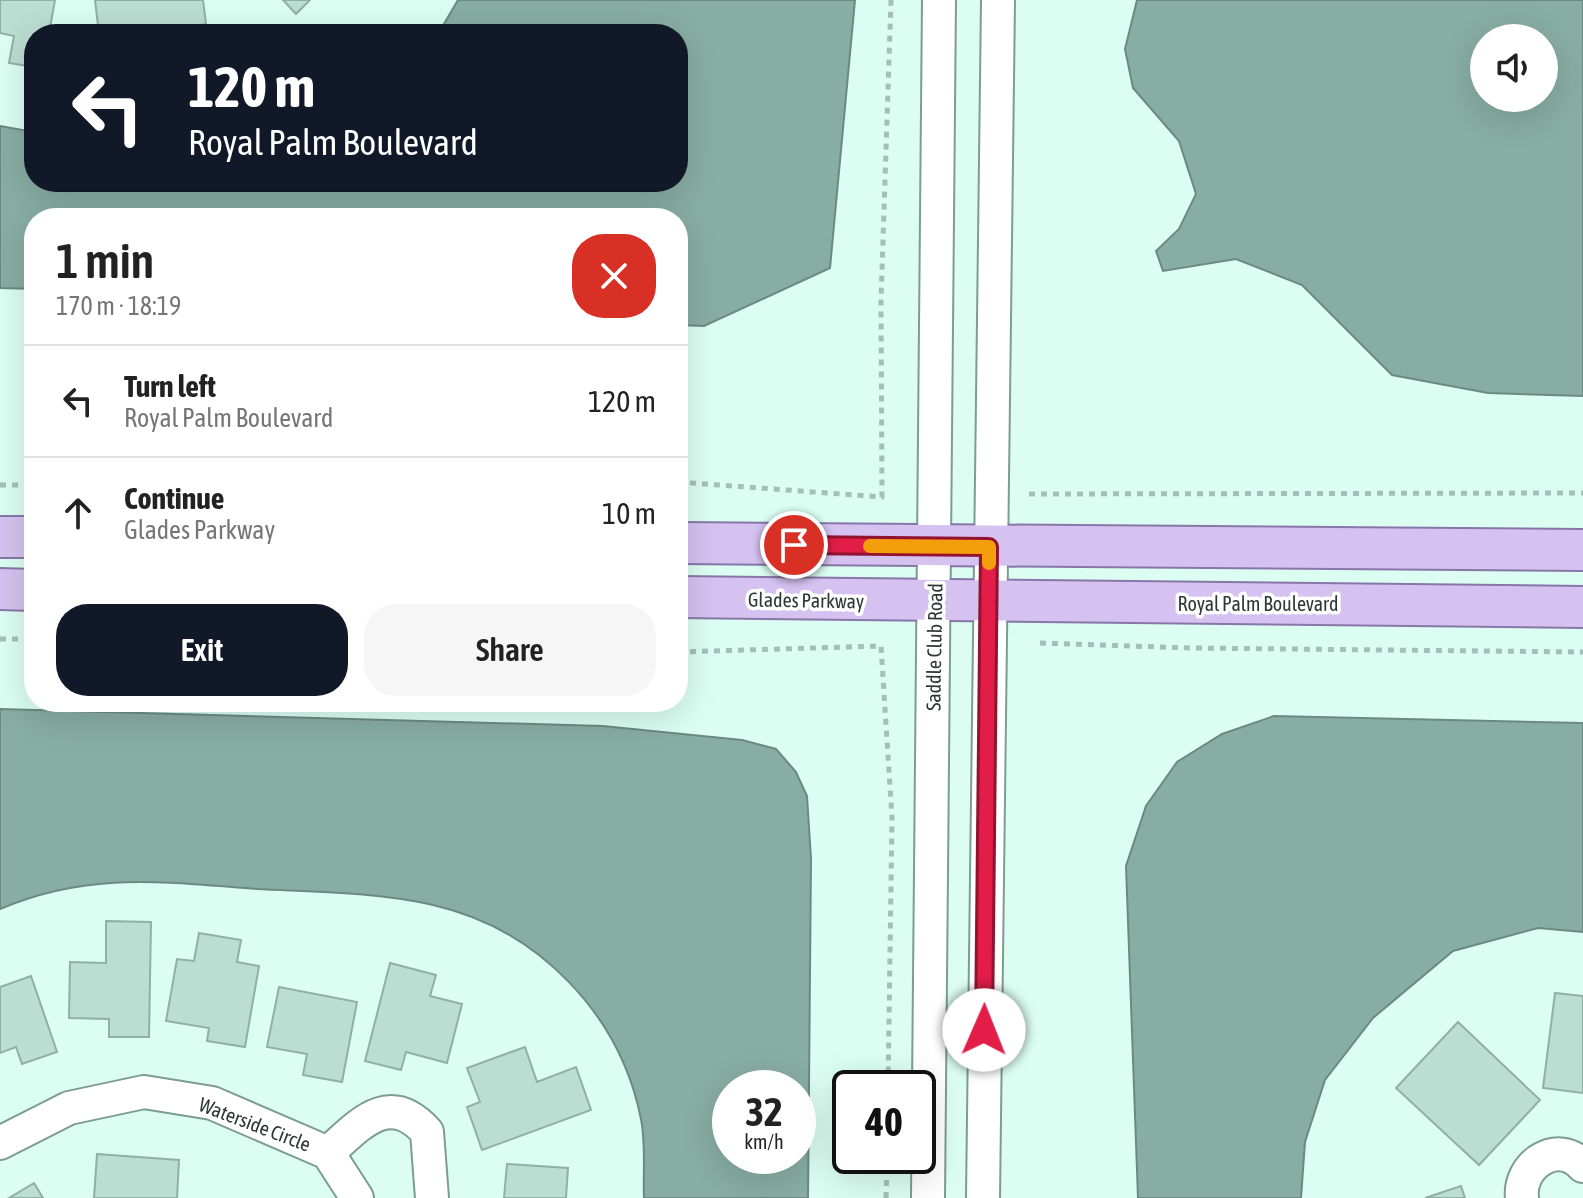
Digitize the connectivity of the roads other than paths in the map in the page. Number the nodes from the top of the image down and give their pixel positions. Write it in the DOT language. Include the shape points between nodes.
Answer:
graph roads {
  1 [pos="939,0"];
  2 [pos="998,0"];
  3 [pos="0,537"];
  4 [pos="24,537"];
  5 [pos="688,543"];
  6 [pos="936,547"];
  7 [pos="989,547"];
  8 [pos="1583,550"];
  9 [pos="0,589"];
  10 [pos="24,590"];
  11 [pos="688,597"];
  12 [pos="934,602"];
  13 [pos="989,602"];
  14 [pos="1583,607"];
  15 [pos="0,1143"];
  16 [pos="328,1153"];
  17 [pos="1583,1166"];
  18 [pos="357,1198"];
  19 [pos="432,1198"];
  20 [pos="928,1198"];
  21 [pos="983,1198"];
  22 [pos="1522,1198"];
  1 -- 6 [label="street, Saddle Club Road"];
  2 -- 7 [label="street"];
  3 -- 4 [label="main road"];
  5 -- 6 [label="main road"];
  6 -- 7 [label="main road"];
  6 -- 12 [label="street, Saddle Club Road"];
  7 -- 8 [label="main road"];
  7 -- 13 [label="street"];
  9 -- 10 [label="main road"];
  11 -- 12 [label="main road, Glades Parkway"];
  12 -- 13 [label="main road, Royal Palm Boulevard"];
  12 -- 20 [label="street, Saddle Club Road"];
  13 -- 14 [label="main road, Royal Palm Boulevard"];
  13 -- 21 [label="street"];
  15 -- 16 [label="street, Waterside Circle" via="69,1108 144,1092 212,1103"];
  16 -- 18 [label="street, Waterside Circle"];
  16 -- 19 [label="street, Waterside Circle" via="381,1112 403,1112 427,1132"];
  17 -- 22 [label="street" via="1566,1155 1539,1159 1522,1181"];
}
